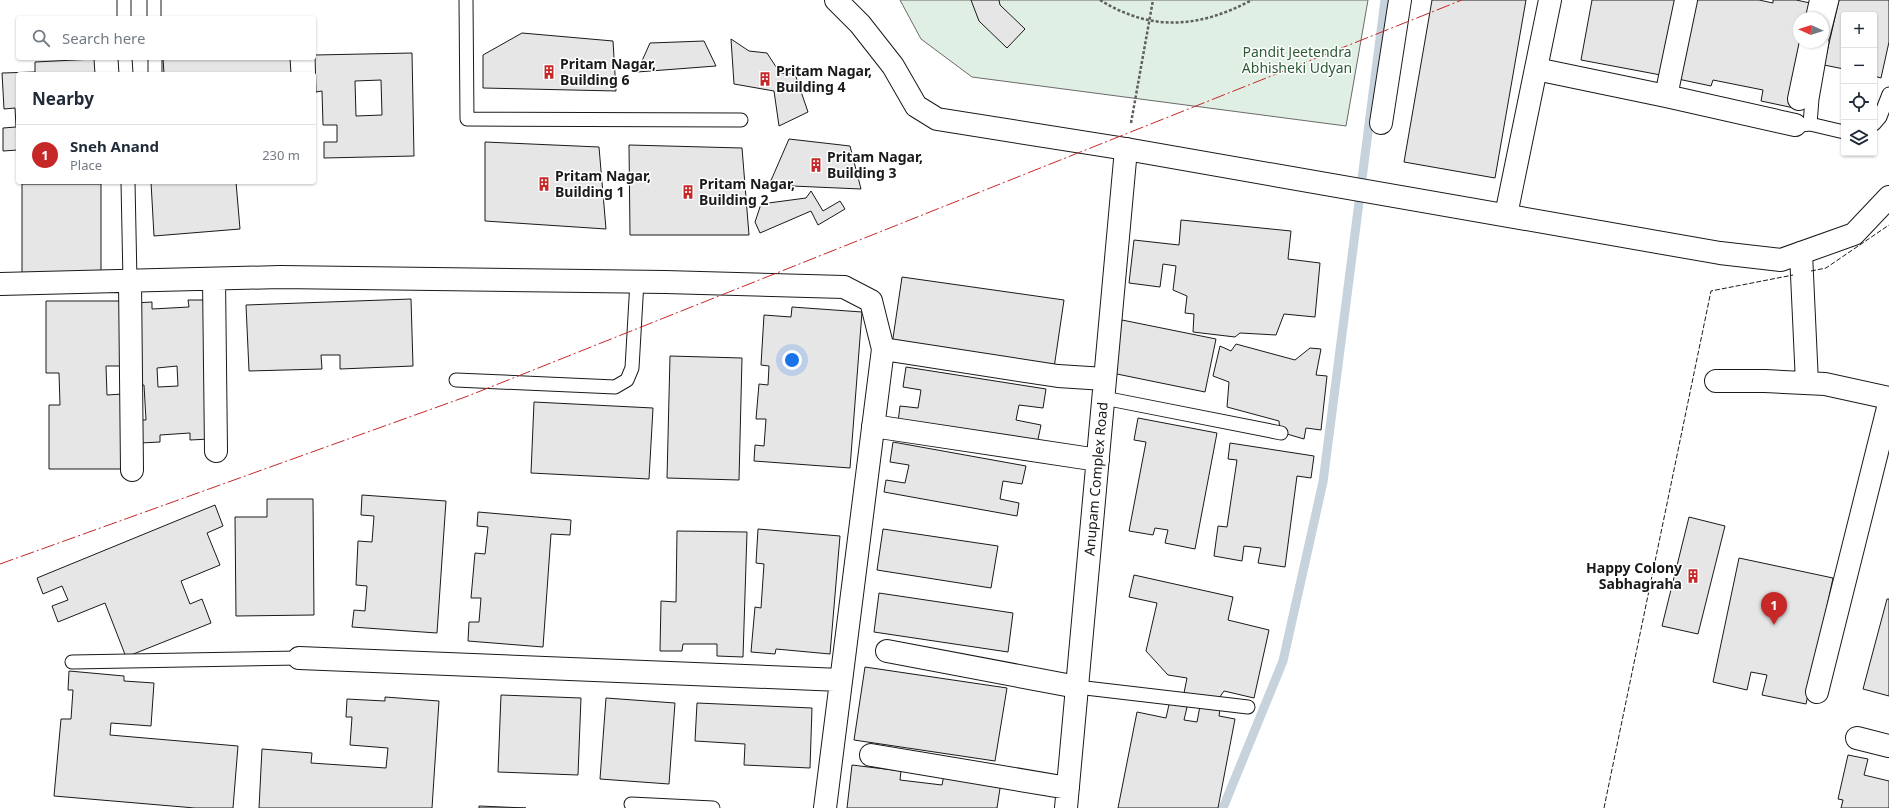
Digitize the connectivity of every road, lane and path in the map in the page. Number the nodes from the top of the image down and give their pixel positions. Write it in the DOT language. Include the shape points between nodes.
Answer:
graph roads {
  1 [pos="124,0"];
  2 [pos="154,0"];
  3 [pos="466,0"];
  4 [pos="836,0"];
  5 [pos="1100,0"];
  6 [pos="1153,0"];
  7 [pos="1252,0"];
  8 [pos="1400,0"];
  9 [pos="1550,0"];
  10 [pos="1686,0"];
  11 [pos="1821,0"];
  12 [pos="1832,0"];
  13 [pos="1818,12"];
  14 [pos="1829,12"];
  15 [pos="124,16"];
  16 [pos="154,16"];
  17 [pos="1149,20"];
  18 [pos="1810,48"];
  19 [pos="1821,48"];
  20 [pos="125,60"];
  21 [pos="155,60"];
  22 [pos="1536,69"];
  23 [pos="126,72"];
  24 [pos="155,72"];
  25 [pos="1889,94"];
  26 [pos="1666,96"];
  27 [pos="1799,100"];
  28 [pos="741,120"];
  29 [pos="1877,120"];
  30 [pos="1381,123"];
  31 [pos="1803,125"];
  32 [pos="1841,131"];
  33 [pos="1126,149"];
  34 [pos="128,184"];
  35 [pos="1889,197"];
  36 [pos="1506,215"];
  37 [pos="1802,253"];
  38 [pos="214,279"];
  39 [pos="130,281"];
  40 [pos="637,282"];
  41 [pos="0,284"];
  42 [pos="884,349"];
  43 [pos="456,380"];
  44 [pos="1716,381"];
  45 [pos="1807,383"];
  46 [pos="1104,389"];
  47 [pos="1889,398"];
  48 [pos="1889,404"];
  49 [pos="873,426"];
  50 [pos="1281,433"];
  51 [pos="216,451"];
  52 [pos="1098,460"];
  53 [pos="132,470"];
  54 [pos="887,651"];
  55 [pos="299,658"];
  56 [pos="72,662"];
  57 [pos="841,680"];
  58 [pos="1077,687"];
  59 [pos="1817,692"];
  60 [pos="1248,707"];
  61 [pos="1857,738"];
  62 [pos="1889,746"];
  63 [pos="871,755"];
  64 [pos="1067,798"];
  65 [pos="631,804"];
  66 [pos="713,808"];
  67 [pos="825,808"];
  1 -- 15 [label="lane"];
  2 -- 16 [label="lane"];
  3 -- 28 [label="lane" via="467,119"];
  4 -- 33 [label="street" via="860,24 893,66 916,106 938,119"];
  5 -- 17 [label="path" via="1116,10"];
  6 -- 17 [label="path"];
  7 -- 17 [label="path" via="1226,13 1199,21 1171,23"];
  8 -- 30 [label="street"];
  9 -- 22 [label="street"];
  10 -- 26 [label="street"];
  11 -- 13 [label="street"];
  12 -- 14 [label="lane"];
  17 -- 33 [label="path"];
  18 -- 27 [label="street"];
  19 -- 31 [label="lane" via="1812,99"];
  20 -- 23 [label="lane"];
  21 -- 24 [label="lane"];
  22 -- 26 [label="street"];
  22 -- 36 [label="street"];
  25 -- 29 [label="lane"];
  26 -- 31 [label="street"];
  31 -- 32 [label="lane"];
  33 -- 36 [label="street"];
  33 -- 46 [label="street, Anupam Complex Road"];
  34 -- 39 [label="lane"];
  35 -- 37 [label="street" via="1854,234"];
  36 -- 37 [label="street" via="1720,253 1781,260"];
  37 -- 45 [label="street"];
  38 -- 39 [label="street"];
  38 -- 40 [label="street" via="280,277"];
  38 -- 51 [label="street"];
  39 -- 41 [label="street"];
  39 -- 53 [label="street"];
  40 -- 42 [label="street" via="844,287 871,301"];
  40 -- 43 [label="lane" via="632,368 627,380 615,387"];
  42 -- 46 [label="street" via="1058,376"];
  42 -- 49 [label="street"];
  44 -- 45 [label="street"];
  45 -- 47 [label="street" via="1825,384"];
  46 -- 50 [label="lane"];
  46 -- 52 [label="street, Anupam Complex Road"];
  48 -- 59 [label="street"];
  49 -- 52 [label="street"];
  49 -- 57 [label="street"];
  52 -- 58 [label="street, Anupam Complex Road"];
  54 -- 58 [label="street"];
  55 -- 56 [label="lane"];
  55 -- 57 [label="street"];
  57 -- 67 [label="street"];
  58 -- 60 [label="lane"];
  58 -- 64 [label="street, Anupam Complex Road"];
  61 -- 62 [label="street"];
  63 -- 64 [label="street"];
  65 -- 66 [label="lane"];
}
